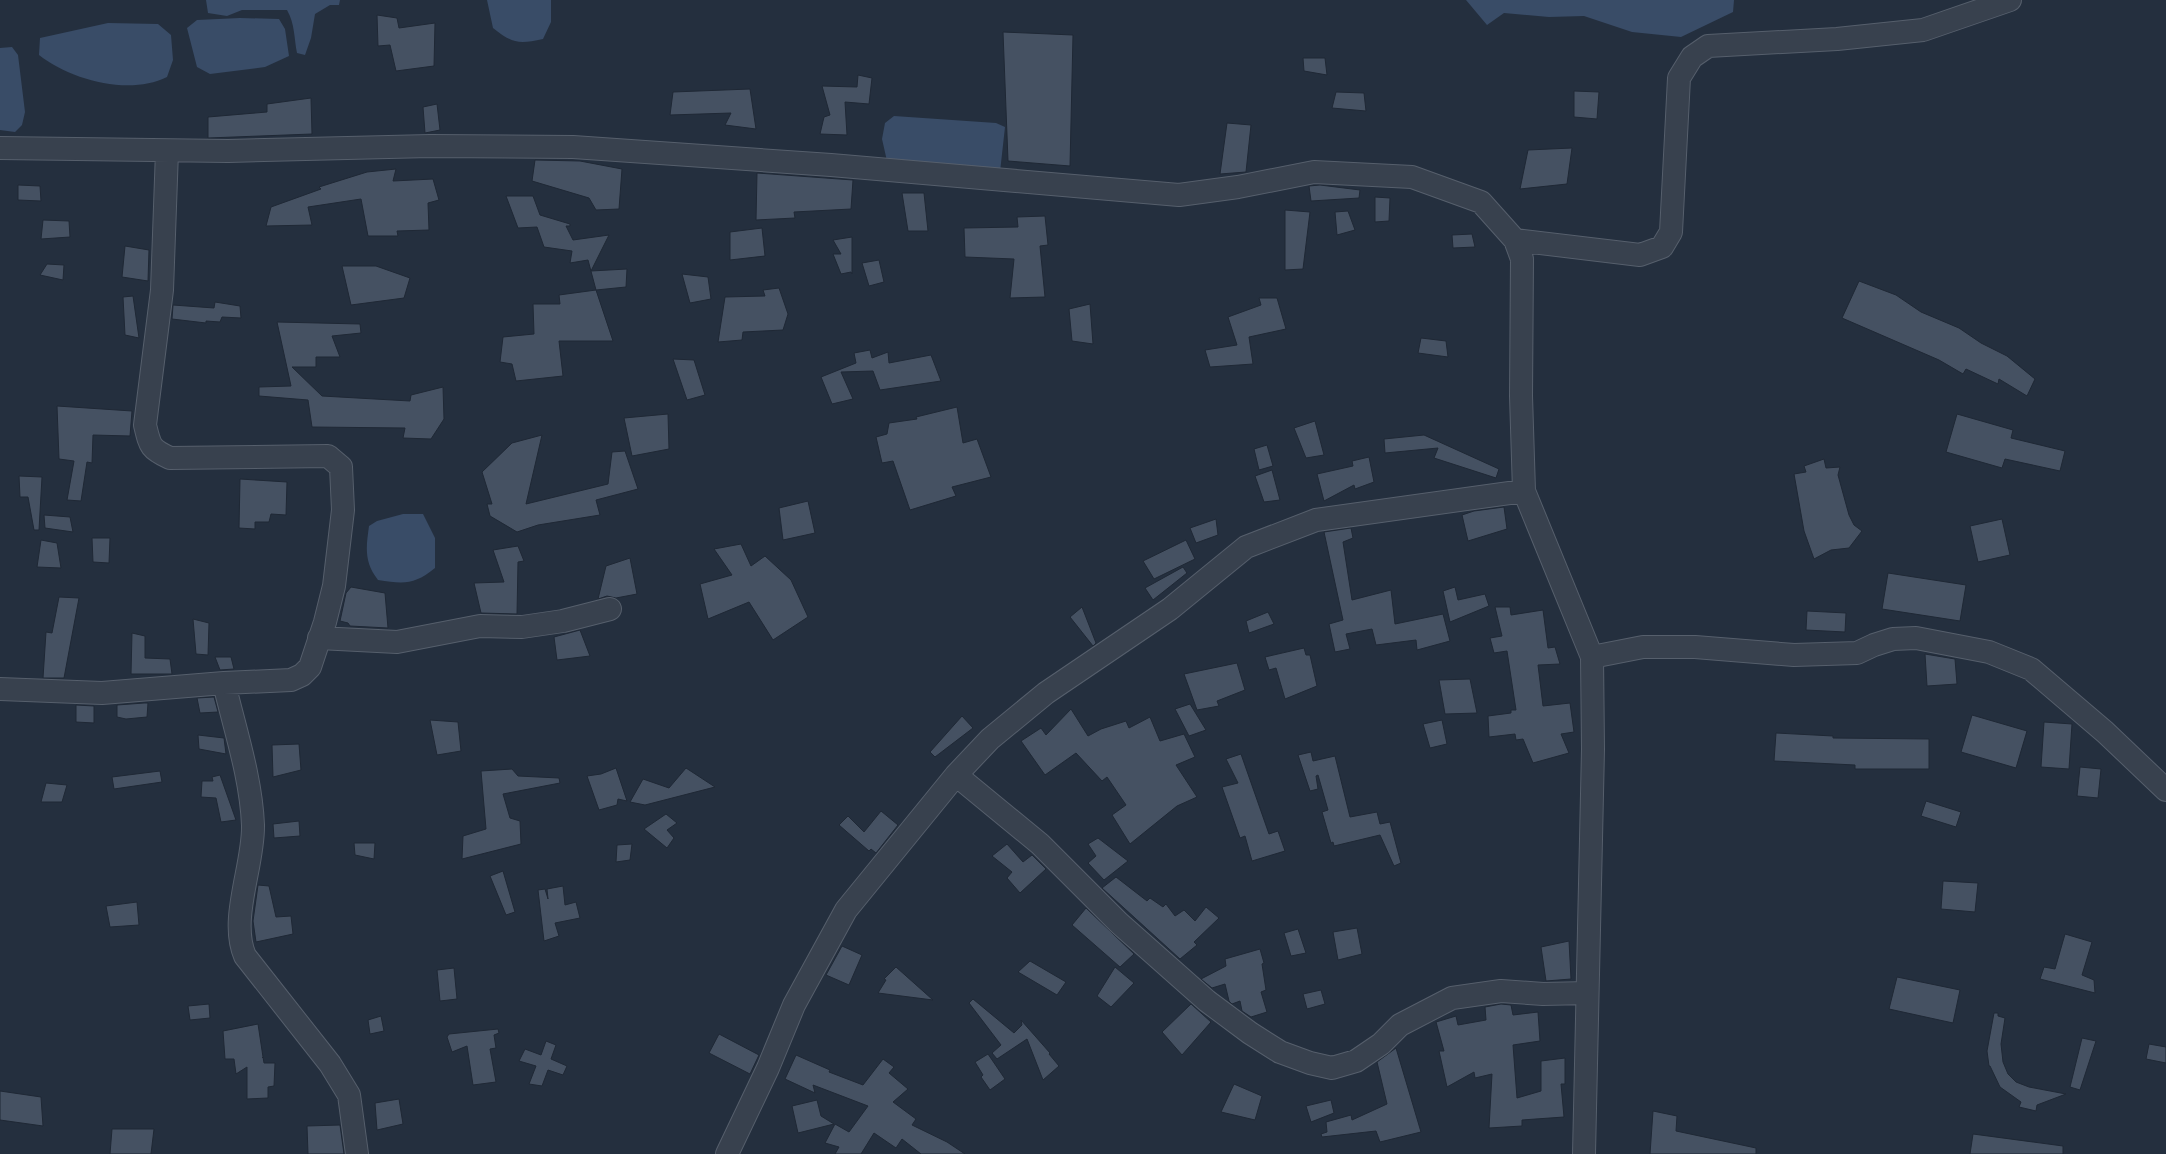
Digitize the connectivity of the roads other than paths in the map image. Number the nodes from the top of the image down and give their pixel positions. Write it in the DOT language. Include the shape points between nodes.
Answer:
graph roads {
  1 [pos="2010,0"];
  2 [pos="0,148"];
  3 [pos="167,151"];
  4 [pos="1515,240"];
  5 [pos="1524,491"];
  6 [pos="610,609"];
  7 [pos="319,638"];
  8 [pos="1592,657"];
  9 [pos="224,683"];
  10 [pos="0,690"];
  11 [pos="956,775"];
  12 [pos="2166,790"];
  13 [pos="1587,993"];
  14 [pos="357,1154"];
  15 [pos="727,1154"];
  16 [pos="1584,1154"];
  1 -- 4 [label="street" via="1923,30 1837,39 1708,46 1692,57 1679,78 1671,232 1662,247 1640,255"];
  2 -- 3 [label="street"];
  3 -- 4 [label="street" via="430,146 572,148 831,165 1179,195 1314,172 1412,177 1481,202"];
  3 -- 7 [label="street" via="162,290 145,426 149,440 154,451 170,458 328,456 341,467 343,510 335,576"];
  4 -- 5 [label="street" via="1522,259"];
  5 -- 8 [label="street"];
  5 -- 11 [label="street" via="1316,520 1246,547 1170,609 1046,693 990,739"];
  6 -- 7 [label="street" via="555,622 522,627 480,626 397,642"];
  7 -- 9 [label="street" via="310,667 291,680"];
  8 -- 12 [label="street" via="1643,647 1695,647 1794,655 1857,653 1888,640 1916,638 1988,652 2030,669 2105,732"];
  8 -- 13 [label="street"];
  9 -- 10 [label="street" via="102,693"];
  9 -- 14 [label="street" via="250,793 253,825 239,944 330,1064 349,1095"];
  11 -- 13 [label="street" via="1040,844 1119,923 1207,1001 1280,1052 1310,1063 1332,1068 1356,1061 1381,1044 1400,1025 1452,998 1501,991"];
  11 -- 15 [label="street" via="846,910 794,1004"];
  13 -- 16 [label="street"];
}
